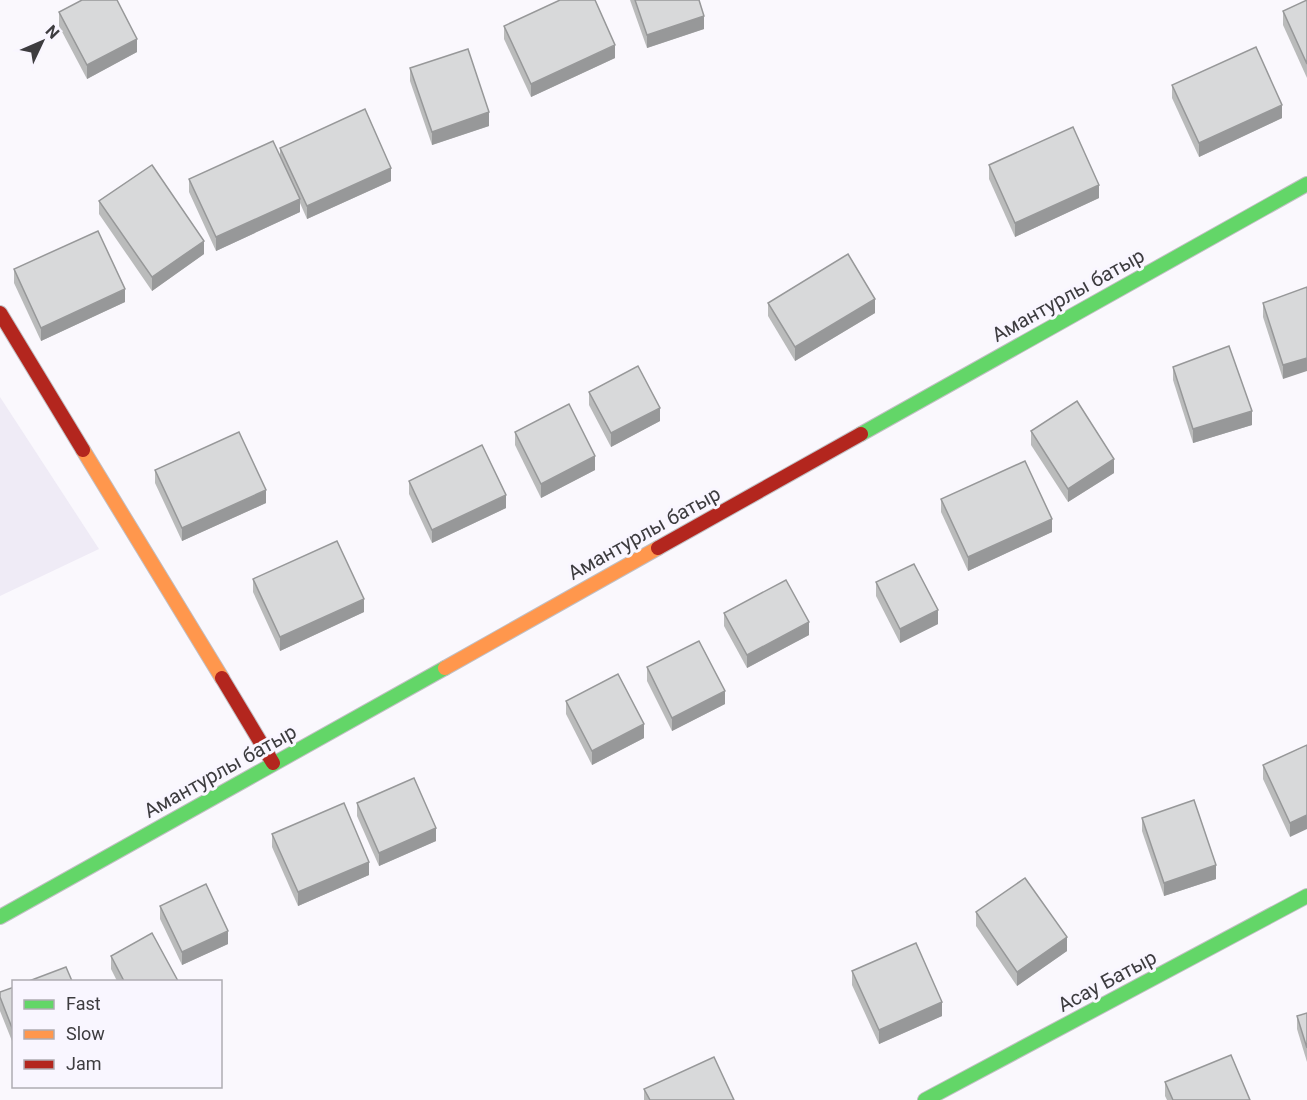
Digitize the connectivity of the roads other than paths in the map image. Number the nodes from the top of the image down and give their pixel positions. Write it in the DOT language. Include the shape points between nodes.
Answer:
graph roads {
  1 [pos="1307,184"];
  2 [pos="0,313"];
  3 [pos="273,763"];
  4 [pos="1307,896"];
  5 [pos="0,916"];
  6 [pos="926,1100"];
  1 -- 3 [label="street, Амантурлы батыр"];
  2 -- 3 [label="street"];
  3 -- 5 [label="street, Амантурлы батыр"];
  4 -- 6 [label="street, Асау Батыр"];
}
